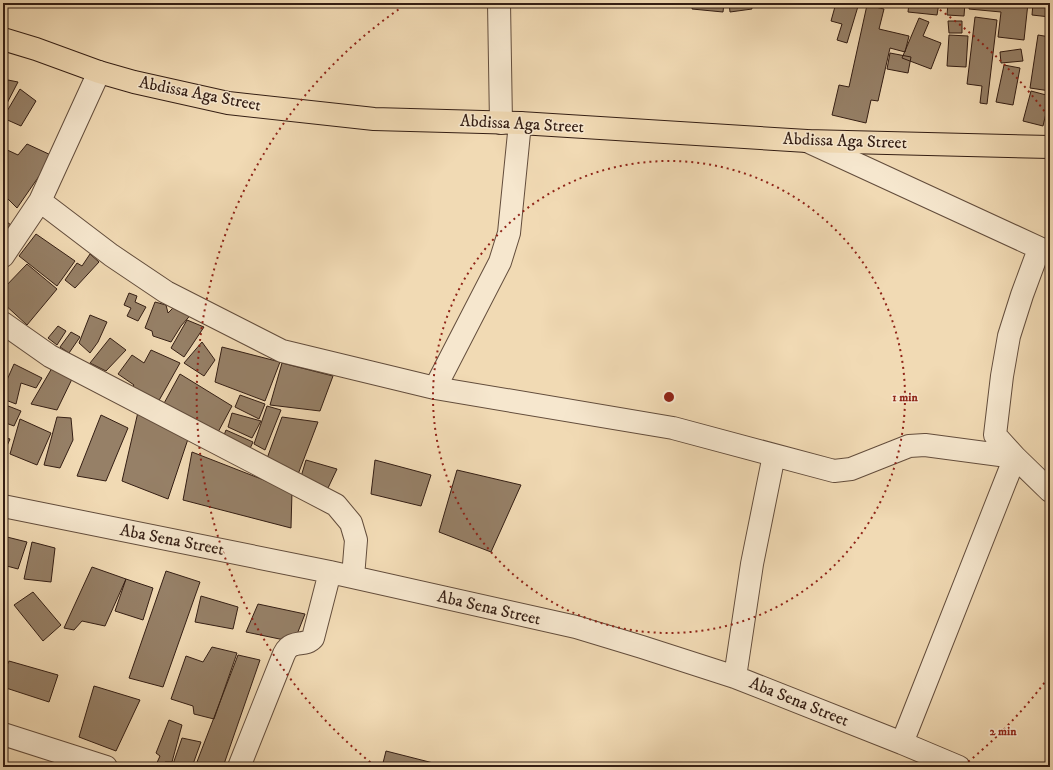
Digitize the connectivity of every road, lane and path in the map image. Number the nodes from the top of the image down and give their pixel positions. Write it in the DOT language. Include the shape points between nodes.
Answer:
graph roads {
  1 [pos="499,3"];
  2 [pos="3,39"];
  3 [pos="99,72"];
  4 [pos="511,123"];
  5 [pos="807,141"];
  6 [pos="1050,147"];
  7 [pos="40,201"];
  8 [pos="1045,251"];
  9 [pos="3,256"];
  10 [pos="3,323"];
  11 [pos="435,388"];
  12 [pos="774,455"];
  13 [pos="1015,457"];
  14 [pos="1050,491"];
  15 [pos="3,506"];
  16 [pos="330,572"];
  17 [pos="353,577"];
  18 [pos="735,677"];
  19 [pos="3,734"];
  20 [pos="902,744"];
  21 [pos="106,767"];
  22 [pos="239,767"];
  23 [pos="959,767"];
  1 -- 4 [label="street"];
  2 -- 3 [label="highway, Abdissa Aga Street"];
  3 -- 4 [label="highway, Abdissa Aga Street" via="228,102 374,119"];
  3 -- 7 [label="street"];
  4 -- 5 [label="highway, Abdissa Aga Street"];
  4 -- 11 [label="street" via="509,233 500,262"];
  5 -- 6 [label="highway, Abdissa Aga Street"];
  5 -- 8 [label="street"];
  7 -- 9 [label="street"];
  7 -- 11 [label="street" via="111,255 166,292 282,351"];
  8 -- 13 [label="street" via="1022,295 1009,336 997,406 994,435"];
  10 -- 17 [label="street" via="50,356 336,505 351,523 356,540"];
  11 -- 12 [label="street" via="673,428"];
  12 -- 13 [label="street" via="834,471 851,469 909,446 925,445"];
  12 -- 18 [label="street" via="752,564"];
  13 -- 14 [label="street"];
  13 -- 20 [label="street"];
  15 -- 16 [label="street, Aba Sena Street"];
  16 -- 17 [label="street, Aba Sena Street"];
  16 -- 22 [label="street" via="313,638 310,642 294,644 284,654"];
  17 -- 18 [label="street, Aba Sena Street" via="576,627"];
  18 -- 20 [label="street, Aba Sena Street"];
  19 -- 21 [label="street"];
  20 -- 23 [label="street, Aba Sena Street"];
}
